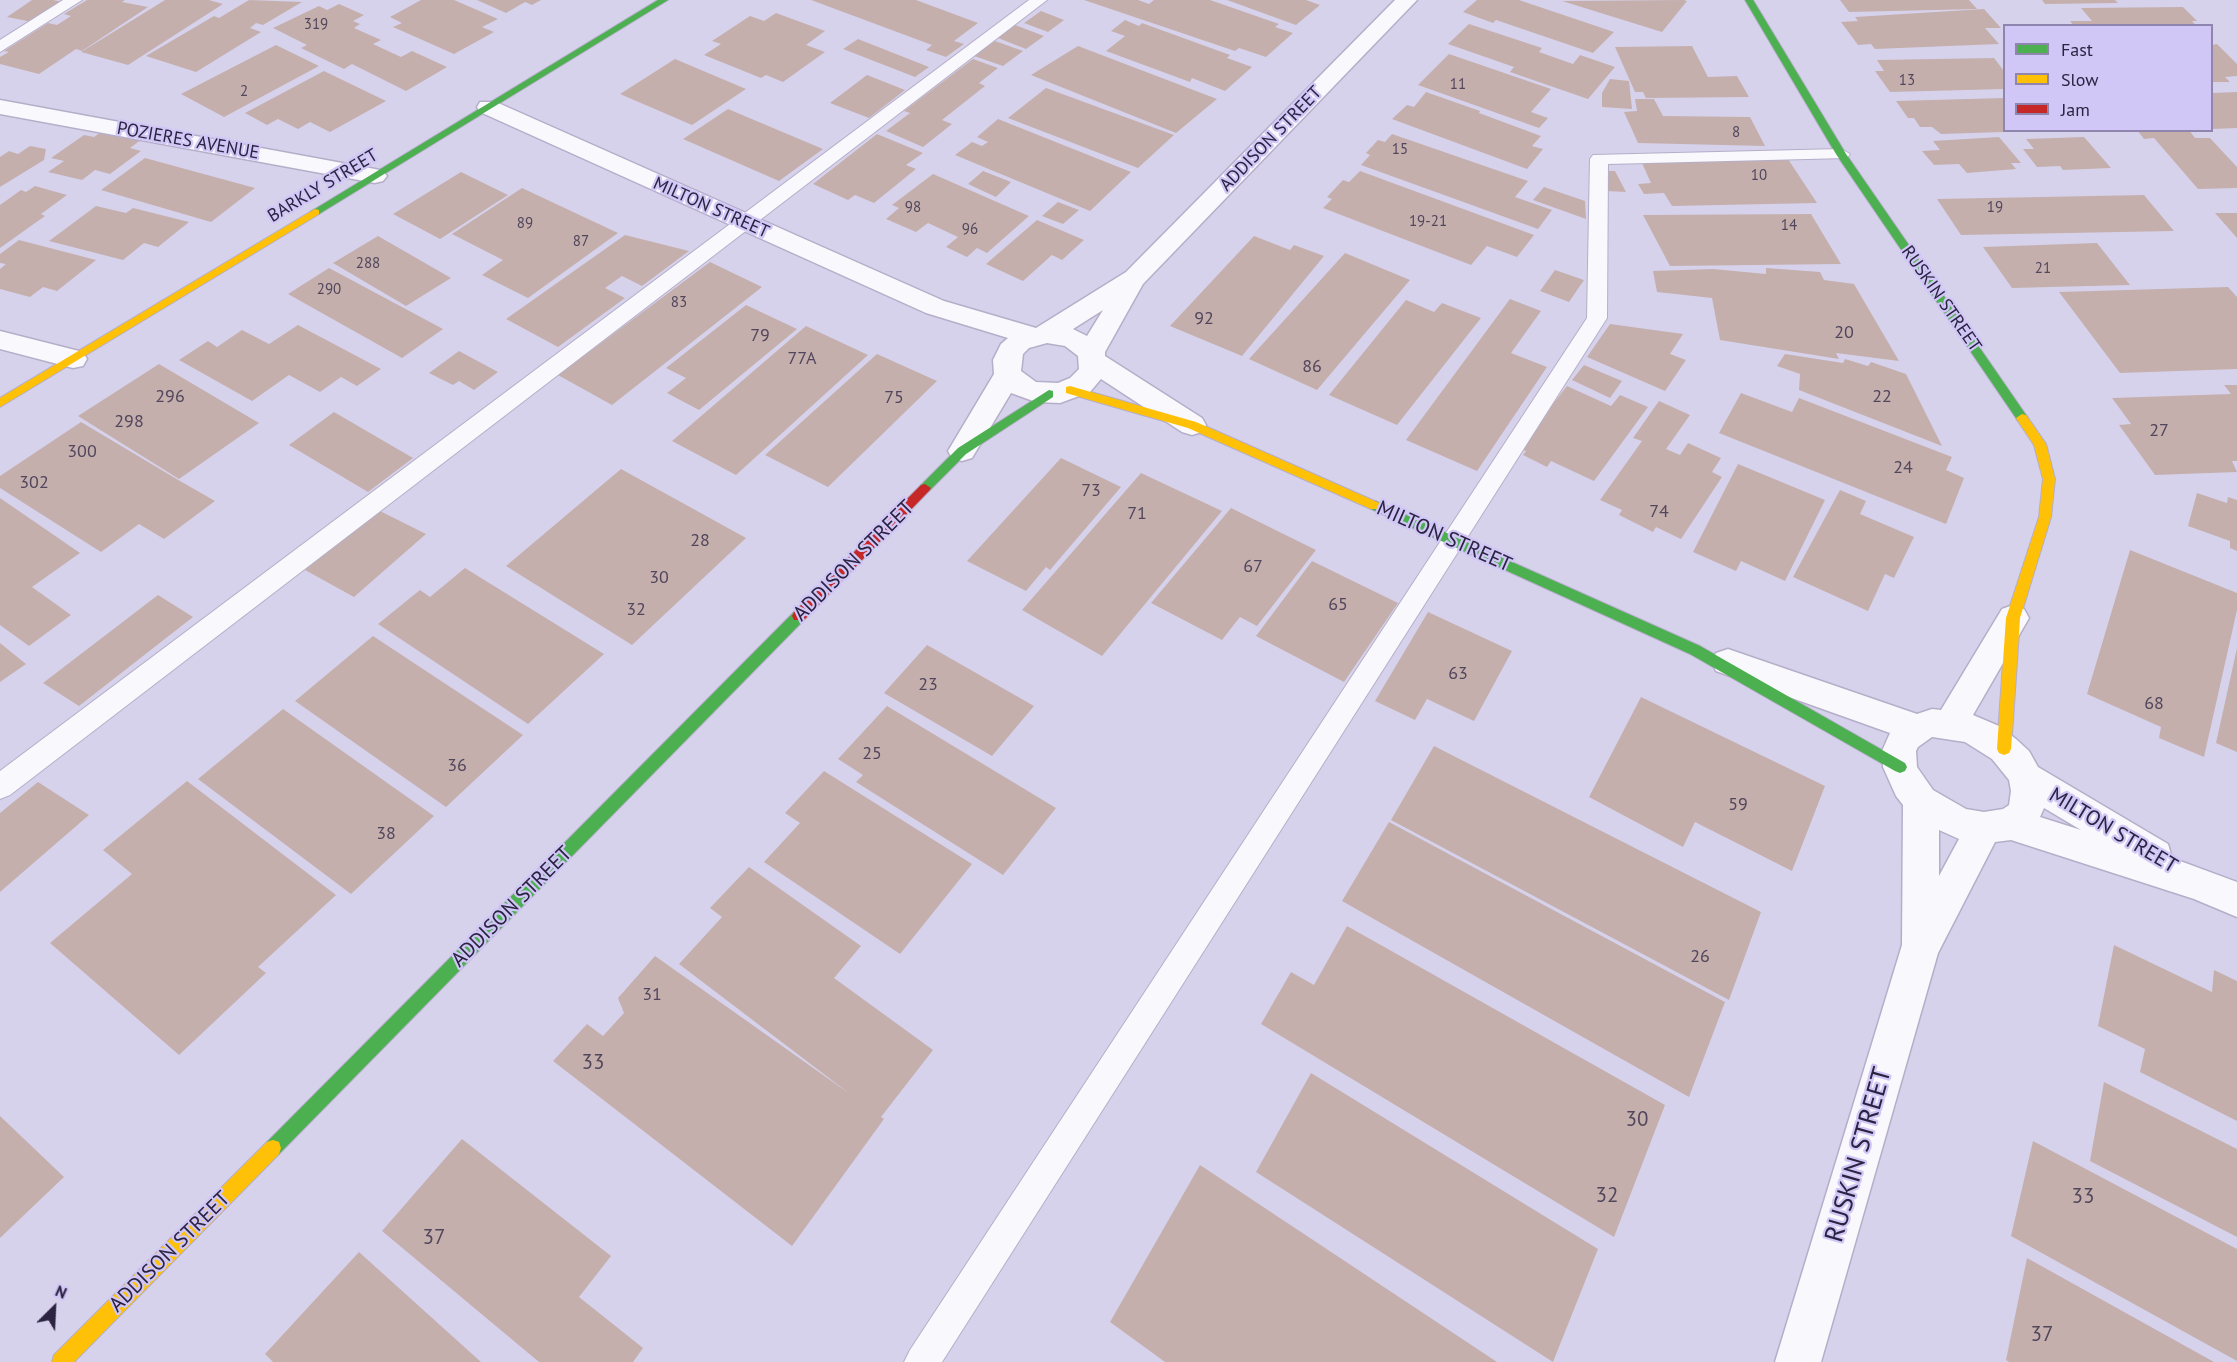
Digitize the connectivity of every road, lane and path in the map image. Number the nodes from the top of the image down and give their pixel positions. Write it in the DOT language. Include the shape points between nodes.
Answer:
graph roads {
  1 [pos="74,0"];
  2 [pos="664,0"];
  3 [pos="1038,0"];
  4 [pos="1407,0"];
  5 [pos="1749,0"];
  6 [pos="0,47"];
  7 [pos="0,107"];
  8 [pos="488,107"];
  9 [pos="1841,154"];
  10 [pos="375,176"];
  11 [pos="743,223"];
  12 [pos="1135,278"];
  13 [pos="935,307"];
  14 [pos="1040,335"];
  15 [pos="0,340"];
  16 [pos="1092,357"];
  17 [pos="73,359"];
  18 [pos="1007,367"];
  19 [pos="1060,392"];
  20 [pos="0,403"];
  21 [pos="1192,425"];
  22 [pos="962,451"];
  23 [pos="1454,540"];
  24 [pos="2013,618"];
  25 [pos="1695,650"];
  26 [pos="1950,724"];
  27 [pos="1917,728"];
  28 [pos="2004,749"];
  29 [pos="1900,767"];
  30 [pos="2026,778"];
  31 [pos="0,788"];
  32 [pos="1921,801"];
  33 [pos="1997,826"];
  34 [pos="2200,884"];
  35 [pos="2237,900"];
  36 [pos="1920,948"];
  37 [pos="61,1362"];
  38 [pos="922,1362"];
  39 [pos="1798,1362"];
  1 -- 6 [label="lane"];
  2 -- 8 [label="street, BARKLY STREET"];
  3 -- 11 [label="lane"];
  4 -- 12 [label="street, ADDISON STREET"];
  5 -- 9 [label="street, RUSKIN STREET"];
  7 -- 10 [label="street, POZIERES AVENUE"];
  8 -- 10 [label="street, BARKLY STREET"];
  8 -- 11 [label="street, MILTON STREET"];
  9 -- 23 [label="lane" via="1599,159 1597,318"];
  9 -- 24 [label="street, RUSKIN STREET" via="2040,444 2049,479 2044,517"];
  10 -- 17 [label="street, BARKLY STREET"];
  11 -- 13 [label="street, MILTON STREET"];
  11 -- 31 [label="lane"];
  12 -- 14 [label="street, ADDISON STREET"];
  12 -- 16 [label="street, ADDISON STREET"];
  13 -- 14 [label="street, MILTON STREET"];
  13 -- 18 [label="street, MILTON STREET"];
  14 -- 16 [label="street" via="1073,338"];
  14 -- 18 [label="street" via="1011,350"];
  15 -- 17 [label="street"];
  16 -- 19 [label="street" via="1088,378"];
  16 -- 21 [label="street, MILTON STREET"];
  17 -- 20 [label="street, BARKLY STREET"];
  18 -- 19 [label="street" via="1023,388"];
  18 -- 22 [label="street, ADDISON STREET"];
  19 -- 21 [label="street, MILTON STREET"];
  19 -- 22 [label="street, ADDISON STREET"];
  21 -- 23 [label="street, MILTON STREET"];
  22 -- 37 [label="street, ADDISON STREET"];
  23 -- 25 [label="street, MILTON STREET"];
  23 -- 38 [label="lane"];
  24 -- 26 [label="street, RUSKIN STREET"];
  24 -- 28 [label="street, RUSKIN STREET"];
  25 -- 27 [label="street, MILTON STREET"];
  25 -- 29 [label="street, MILTON STREET"];
  26 -- 27 [label="street" via="1932,723"];
  26 -- 28 [label="street" via="1987,736"];
  27 -- 29 [label="street" via="1905,737 1899,751"];
  28 -- 30 [label="street"];
  29 -- 32 [label="street"];
  30 -- 33 [label="street" via="2028,805 2022,816"];
  30 -- 34 [label="street, MILTON STREET"];
  32 -- 33 [label="street" via="1962,824"];
  32 -- 36 [label="street, RUSKIN STREET"];
  33 -- 34 [label="street, MILTON STREET"];
  33 -- 36 [label="street, RUSKIN STREET"];
  34 -- 35 [label="street, MILTON STREET"];
  36 -- 39 [label="street, RUSKIN STREET"];
}
